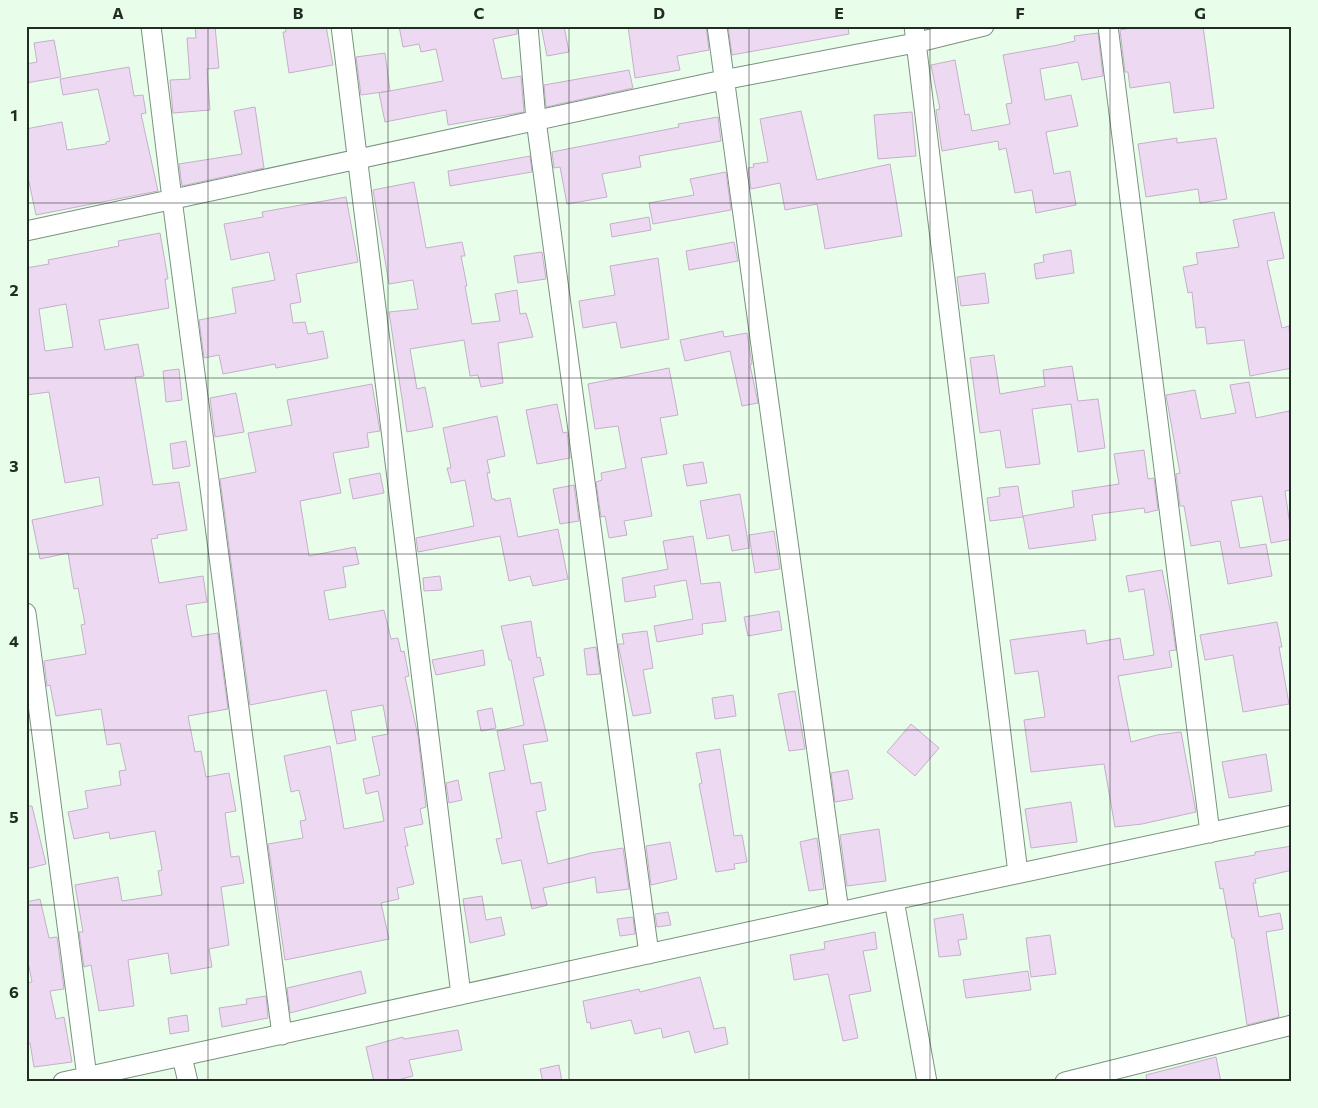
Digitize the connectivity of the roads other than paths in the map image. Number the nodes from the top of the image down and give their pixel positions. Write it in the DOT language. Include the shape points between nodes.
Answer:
graph roads {
  1 [pos="151,26"];
  2 [pos="341,26"];
  3 [pos="528,26"];
  4 [pos="717,26"];
  5 [pos="984,26"];
  6 [pos="1108,26"];
  7 [pos="914,35"];
  8 [pos="723,80"];
  9 [pos="536,120"];
  10 [pos="356,160"];
  11 [pos="172,200"];
  12 [pos="26,231"];
  13 [pos="26,612"];
  14 [pos="1292,816"];
  15 [pos="1210,833"];
  16 [pos="1018,873"];
  17 [pos="894,900"];
  18 [pos="839,912"];
  19 [pos="649,954"];
  20 [pos="461,995"];
  21 [pos="1292,1025"];
  22 [pos="282,1035"];
  23 [pos="182,1057"];
  24 [pos="87,1077"];
  25 [pos="63,1082"];
  26 [pos="188,1082"];
  27 [pos="928,1082"];
  28 [pos="1065,1082"];
  1 -- 11 [label="street"];
  2 -- 10 [label="street"];
  3 -- 9 [label="street"];
  4 -- 8 [label="street"];
  5 -- 7 [label="street"];
  6 -- 15 [label="street"];
  7 -- 8 [label="street"];
  7 -- 16 [label="street"];
  8 -- 9 [label="street"];
  8 -- 18 [label="street"];
  9 -- 10 [label="street"];
  9 -- 19 [label="street"];
  10 -- 11 [label="street"];
  10 -- 20 [label="street"];
  11 -- 12 [label="street"];
  11 -- 22 [label="street"];
  13 -- 24 [label="street"];
  14 -- 15 [label="street"];
  15 -- 16 [label="street"];
  16 -- 17 [label="street"];
  17 -- 18 [label="street"];
  17 -- 27 [label="street"];
  18 -- 19 [label="street"];
  19 -- 20 [label="street"];
  20 -- 22 [label="street"];
  21 -- 28 [label="street"];
  22 -- 23 [label="street"];
  23 -- 24 [label="street"];
  23 -- 26 [label="street"];
  24 -- 25 [label="street"];
}
